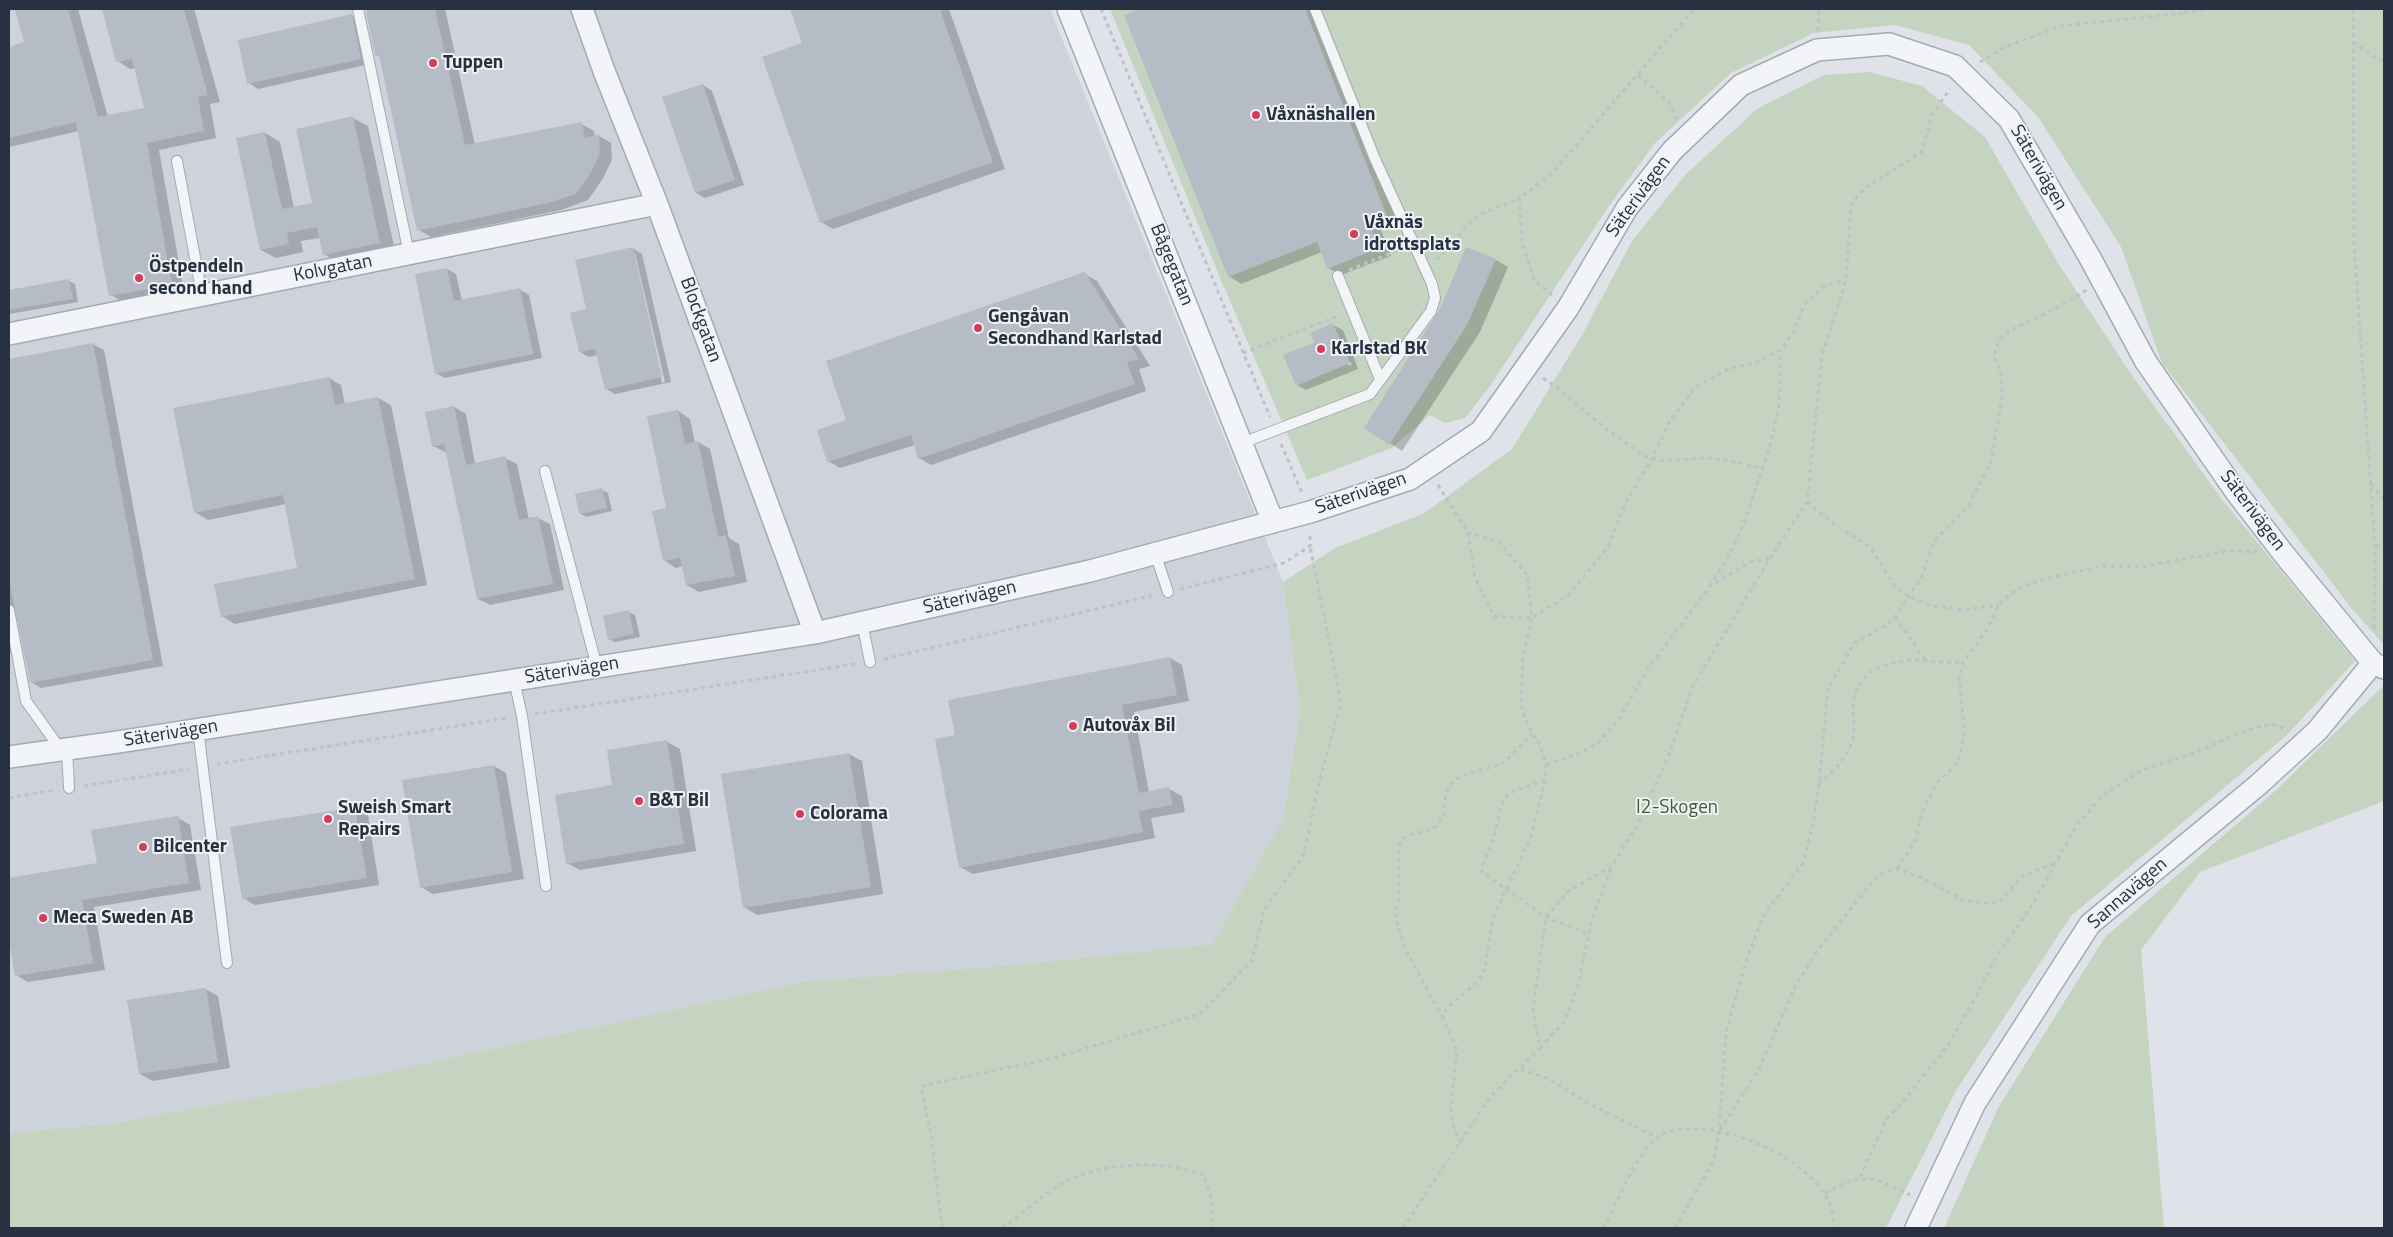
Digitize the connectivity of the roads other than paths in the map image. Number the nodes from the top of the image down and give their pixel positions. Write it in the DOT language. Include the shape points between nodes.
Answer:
graph roads {
  1 [pos="358,9"];
  2 [pos="582,9"];
  3 [pos="1068,9"];
  4 [pos="1315,9"];
  5 [pos="177,161"];
  6 [pos="658,204"];
  7 [pos="409,254"];
  8 [pos="1338,276"];
  9 [pos="202,295"];
  10 [pos="9,334"];
  11 [pos="1380,379"];
  12 [pos="1242,443"];
  13 [pos="545,471"];
  14 [pos="1273,522"];
  15 [pos="1155,554"];
  16 [pos="1168,592"];
  17 [pos="9,610"];
  18 [pos="862,622"];
  19 [pos="815,633"];
  20 [pos="870,662"];
  21 [pos="2379,666"];
  22 [pos="597,667"];
  23 [pos="514,680"];
  24 [pos="198,729"];
  25 [pos="64,750"];
  26 [pos="9,758"];
  27 [pos="69,788"];
  28 [pos="546,886"];
  29 [pos="227,963"];
  30 [pos="1916,1228"];
  1 -- 7 [label="lane"];
  2 -- 6 [label="street, Blockgatan"];
  3 -- 12 [label="street, Bågegatan"];
  4 -- 11 [label="lane" via="1436,298 1432,311"];
  5 -- 9 [label="lane"];
  6 -- 7 [label="street, Kolvgatan"];
  6 -- 19 [label="street, Blockgatan"];
  7 -- 9 [label="street, Kolvgatan"];
  8 -- 11 [label="lane"];
  9 -- 10 [label="street, Kolvgatan"];
  11 -- 12 [label="lane" via="1370,394 1362,399"];
  12 -- 14 [label="street, Bågegatan"];
  13 -- 22 [label="lane"];
  14 -- 15 [label="street, Säterivägen"];
  14 -- 21 [label="street, Säterivägen" via="1410,478 1481,431 1568,308 1627,208 1672,150 1741,85 1817,50 1889,44 1955,66 2009,119 2146,362 2282,553"];
  15 -- 16 [label="lane"];
  15 -- 18 [label="street, Säterivägen"];
  17 -- 25 [label="lane" via="26,702"];
  18 -- 19 [label="street, Säterivägen"];
  18 -- 20 [label="lane"];
  19 -- 22 [label="street, Säterivägen"];
  21 -- 30 [label="street, Sannavägen" via="2304,744 2090,924 1975,1102"];
  22 -- 23 [label="street, Säterivägen"];
  23 -- 24 [label="street, Säterivägen"];
  23 -- 28 [label="lane"];
  24 -- 25 [label="street, Säterivägen"];
  24 -- 29 [label="lane"];
  25 -- 26 [label="street, Säterivägen"];
  25 -- 27 [label="lane"];
}
